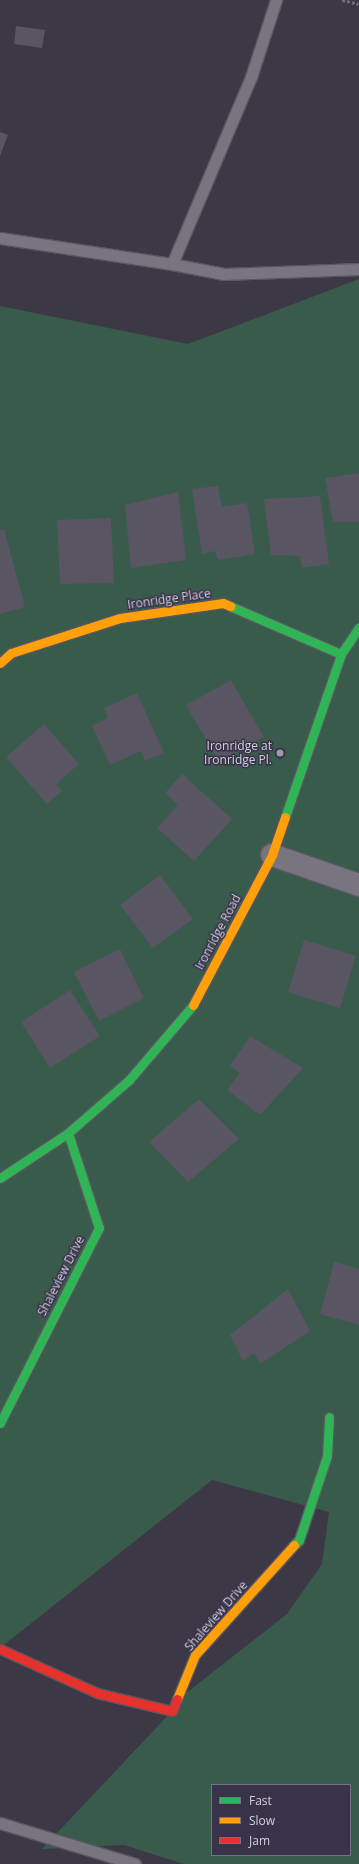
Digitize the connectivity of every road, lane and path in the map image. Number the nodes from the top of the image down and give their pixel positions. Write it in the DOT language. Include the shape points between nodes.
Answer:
graph roads {
  1 [pos="276,0"];
  2 [pos="342,0"];
  3 [pos="359,4"];
  4 [pos="0,238"];
  5 [pos="172,264"];
  6 [pos="359,269"];
  7 [pos="359,627"];
  8 [pos="341,654"];
  9 [pos="0,663"];
  10 [pos="272,855"];
  11 [pos="359,885"];
  12 [pos="68,1133"];
  13 [pos="0,1178"];
  14 [pos="329,1417"];
  15 [pos="0,1423"];
  16 [pos="0,1649"];
  17 [pos="0,1823"];
  18 [pos="135,1864"];
  1 -- 5 [label="lane" via="251,77"];
  2 -- 3 [label="path"];
  4 -- 5 [label="lane"];
  5 -- 6 [label="lane" via="224,274"];
  7 -- 8 [label="street, Ironridge Road"];
  8 -- 9 [label="street, Ironridge Place" via="223,603 120,618 11,653"];
  8 -- 10 [label="street, Ironridge Road"];
  10 -- 11 [label="street"];
  10 -- 12 [label="street, Ironridge Road" via="193,1005 128,1080"];
  12 -- 13 [label="street, Ironridge Road"];
  12 -- 15 [label="street, Shaleview Drive" via="99,1228"];
  14 -- 16 [label="street, Shaleview Drive" via="327,1456 299,1540 195,1655 172,1711 97,1692"];
  17 -- 18 [label="lane"];
}
